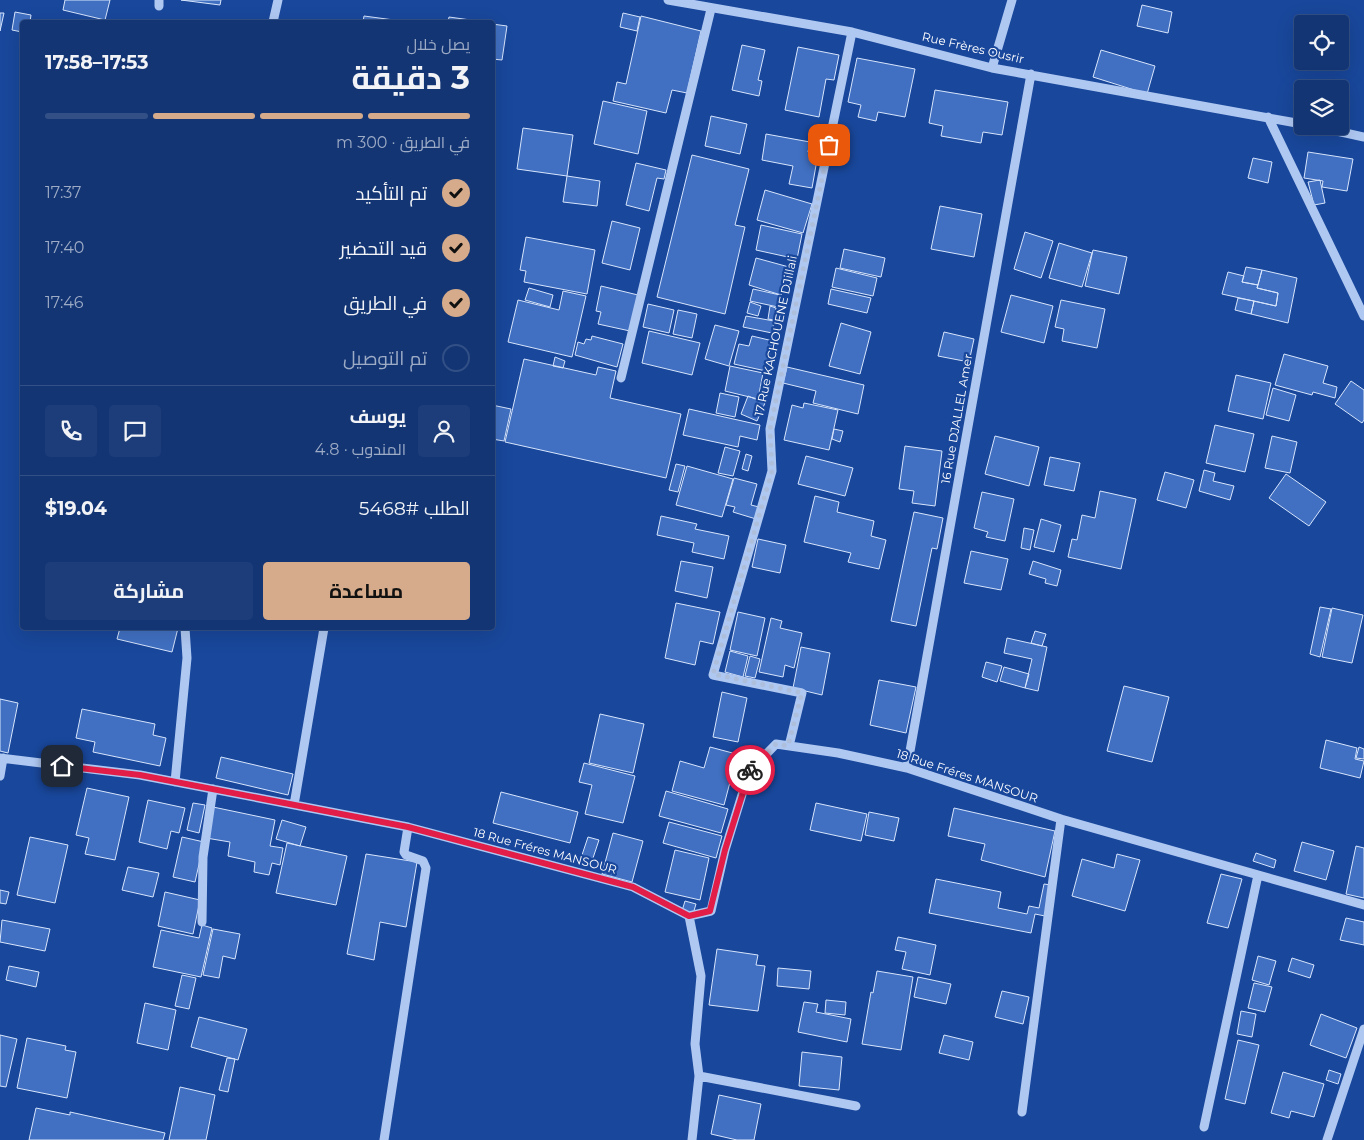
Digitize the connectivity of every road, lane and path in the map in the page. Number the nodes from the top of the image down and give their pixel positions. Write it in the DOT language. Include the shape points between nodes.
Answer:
graph roads {
  1 [pos="278,0"];
  2 [pos="668,0"];
  3 [pos="1012,0"];
  4 [pos="711,9"];
  5 [pos="273,20"];
  6 [pos="852,32"];
  7 [pos="992,68"];
  8 [pos="1031,74"];
  9 [pos="1268,117"];
  10 [pos="1294,122"];
  11 [pos="1349,133"];
  12 [pos="1364,136"];
  13 [pos="1364,316"];
  14 [pos="621,378"];
  15 [pos="185,630"];
  16 [pos="324,630"];
  17 [pos="788,746"];
  18 [pos="2,758"];
  19 [pos="907,768"];
  20 [pos="0,776"];
  21 [pos="175,782"];
  22 [pos="212,789"];
  23 [pos="294,805"];
  24 [pos="1062,819"];
  25 [pos="408,827"];
  26 [pos="1258,875"];
  27 [pos="1364,905"];
  28 [pos="689,916"];
  29 [pos="202,922"];
  30 [pos="1364,1029"];
  31 [pos="699,1076"];
  32 [pos="856,1106"];
  33 [pos="1022,1112"];
  34 [pos="1204,1127"];
  35 [pos="384,1140"];
  36 [pos="692,1140"];
  37 [pos="1327,1140"];
  1 -- 5 [label="street"];
  2 -- 4 [label="street, Rue Frères Ousrir"];
  3 -- 7 [label="street"];
  4 -- 6 [label="street, Rue Frères Ousrir"];
  4 -- 14 [label="street"];
  6 -- 7 [label="street, Rue Frères Ousrir"];
  6 -- 17 [label="street, 17 Rue KACHOUENE DJillali" via="770,429 772,471 713,674 802,693"];
  7 -- 8 [label="street, Rue Frères Ousrir"];
  8 -- 9 [label="street, Rue Frères Ousrir"];
  8 -- 19 [label="street, 16 Rue DJALLEL Amer"];
  9 -- 10 [label="street, Rue Frères Ousrir"];
  9 -- 13 [label="street"];
  11 -- 12 [label="street"];
  15 -- 21 [label="street" via="187,658"];
  16 -- 23 [label="street"];
  17 -- 19 [label="street, 18 Rue Fréres MANSOUR"];
  17 -- 28 [label="street, 18 Rue Fréres MANSOUR" via="776,744 749,772 710,911"];
  18 -- 20 [label="street"];
  18 -- 21 [label="street, 18 Rue Fréres MANSOUR"];
  19 -- 24 [label="street, 18 Rue Fréres MANSOUR"];
  21 -- 22 [label="street, 18 Rue Fréres MANSOUR"];
  22 -- 23 [label="street, 18 Rue Fréres MANSOUR"];
  22 -- 29 [label="street" via="203,857"];
  23 -- 25 [label="street, 18 Rue Fréres MANSOUR"];
  24 -- 26 [label="street, 18 Rue Fréres MANSOUR"];
  24 -- 33 [label="street"];
  25 -- 28 [label="street, 18 Rue Fréres MANSOUR" via="633,887"];
  25 -- 35 [label="street" via="404,852 423,860 426,868"];
  26 -- 27 [label="street, 18 Rue Fréres MANSOUR"];
  26 -- 34 [label="street"];
  28 -- 31 [label="street" via="701,976 695,1044"];
  30 -- 37 [label="street"];
  31 -- 32 [label="street"];
  31 -- 36 [label="street"];
}
